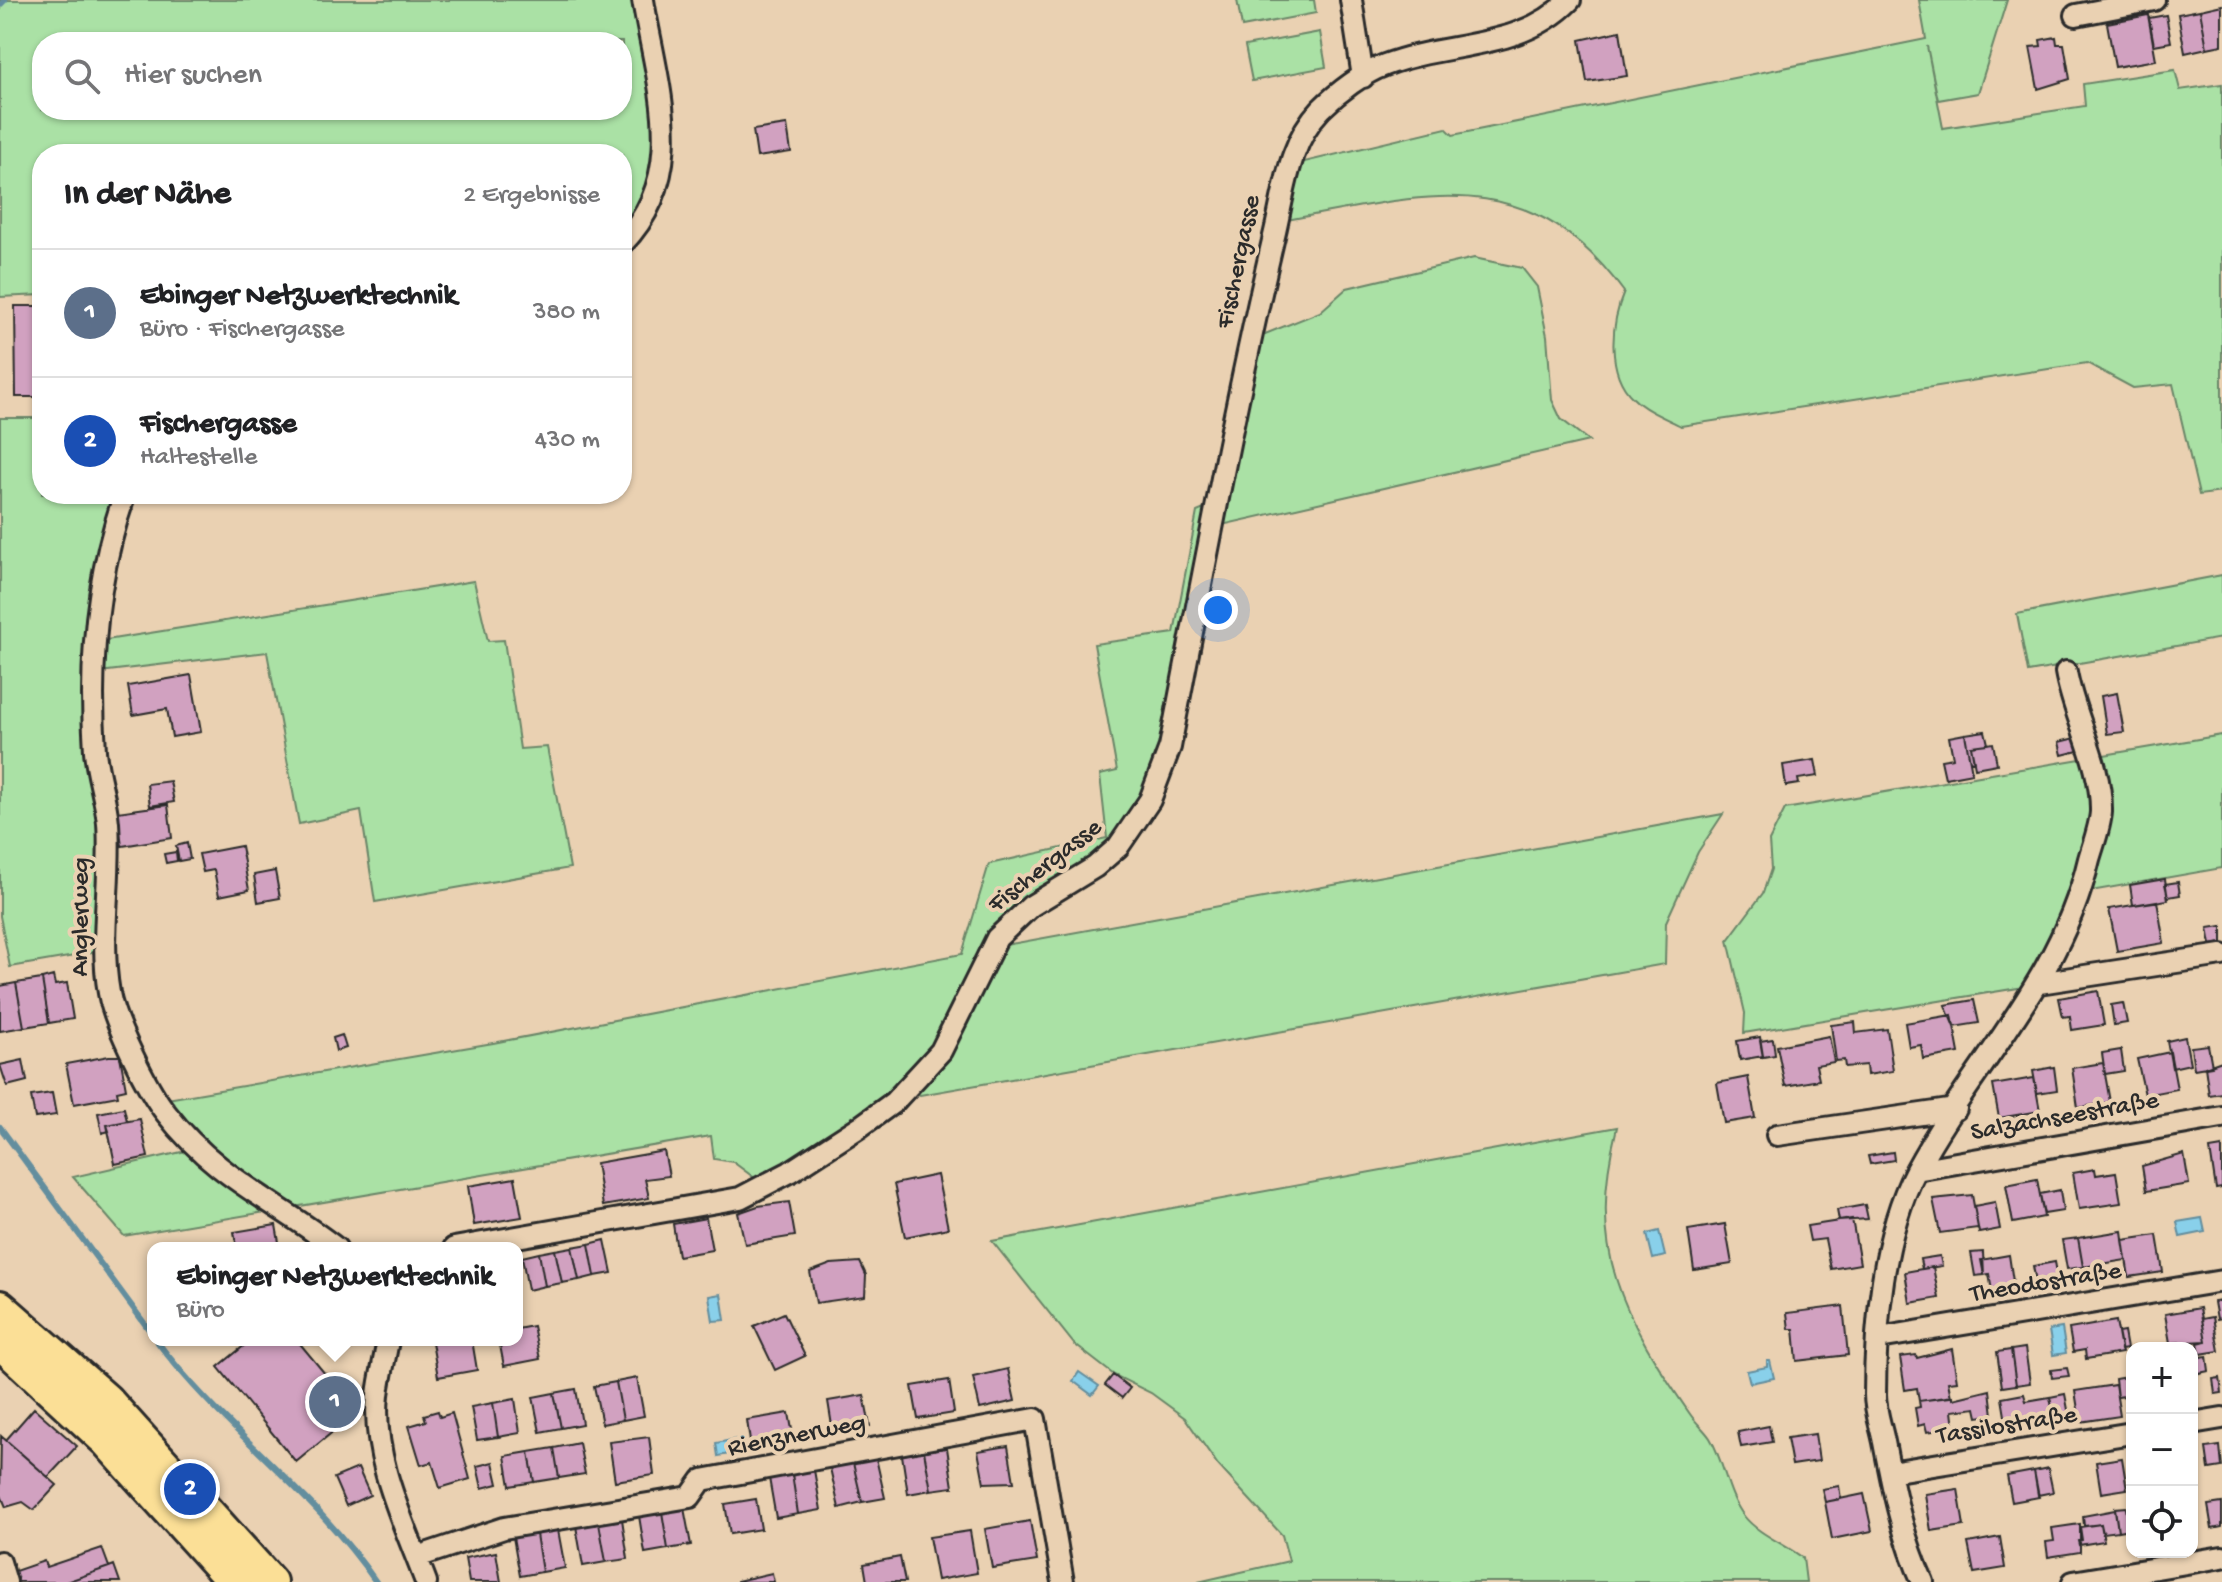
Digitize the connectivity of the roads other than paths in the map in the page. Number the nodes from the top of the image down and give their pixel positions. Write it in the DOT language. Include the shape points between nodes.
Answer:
graph roads {
  1 [pos="643,0"];
  2 [pos="1351,0"];
  3 [pos="1570,0"];
  4 [pos="2154,0"];
  5 [pos="2076,15"];
  6 [pos="1363,77"];
  7 [pos="632,230"];
  8 [pos="121,504"];
  9 [pos="2066,672"];
  10 [pos="2222,955"];
  11 [pos="2039,983"];
  12 [pos="1956,1109"];
  13 [pos="2222,1117"];
  14 [pos="1777,1135"];
  15 [pos="1916,1170"];
  16 [pos="327,1242"];
  17 [pos="488,1242"];
  18 [pos="2222,1281"];
  19 [pos="0,1307"];
  20 [pos="1879,1338"];
  21 [pos="0,1342"];
  22 [pos="387,1346"];
  23 [pos="2222,1418"];
  24 [pos="2198,1422"];
  25 [pos="2126,1434"];
  26 [pos="1890,1472"];
  27 [pos="417,1557"];
  28 [pos="2222,1557"];
  29 [pos="0,1562"];
  30 [pos="6,1582"];
  31 [pos="234,1582"];
  32 [pos="270,1582"];
  33 [pos="426,1582"];
  34 [pos="1063,1582"];
  35 [pos="1923,1582"];
  36 [pos="2073,1582"];
  1 -- 7 [label="street" via="664,119 664,169 651,204"];
  2 -- 6 [label="street"];
  3 -- 6 [label="street, Fischergasse" via="1523,34 1385,65"];
  4 -- 5 [label="street"];
  6 -- 17 [label="street, Fischergasse" via="1320,110 1298,144 1283,187 1170,747 1150,800 1118,847 1031,906 997,938 953,1030 911,1086 790,1172 740,1198"];
  8 -- 16 [label="street, Anglerweg" via="97,608 94,685 95,754 108,820 109,996 142,1073 164,1111 196,1148 242,1187"];
  9 -- 11 [label="street" via="2090,751 2101,812 2066,932"];
  10 -- 11 [label="street"];
  11 -- 12 [label="street"];
  12 -- 14 [label="street"];
  12 -- 15 [label="street"];
  13 -- 15 [label="street, Salzachseestraße"];
  15 -- 20 [label="street" via="1886,1260"];
  18 -- 20 [label="street, Theodostraße"];
  19 -- 32 [label="main road" via="106,1400"];
  20 -- 26 [label="street" via="1875,1398"];
  21 -- 31 [label="main road" via="107,1441"];
  22 -- 27 [label="street" via="378,1397 380,1442"];
  23 -- 24 [label="street"];
  25 -- 26 [label="street, Tassilostraße"];
  26 -- 35 [label="street"];
  27 -- 33 [label="street"];
  27 -- 34 [label="street, Rienznerweg" via="504,1528 690,1497 702,1480 1035,1419"];
  28 -- 36 [label="street"];
  29 -- 30 [label="street"];
}
